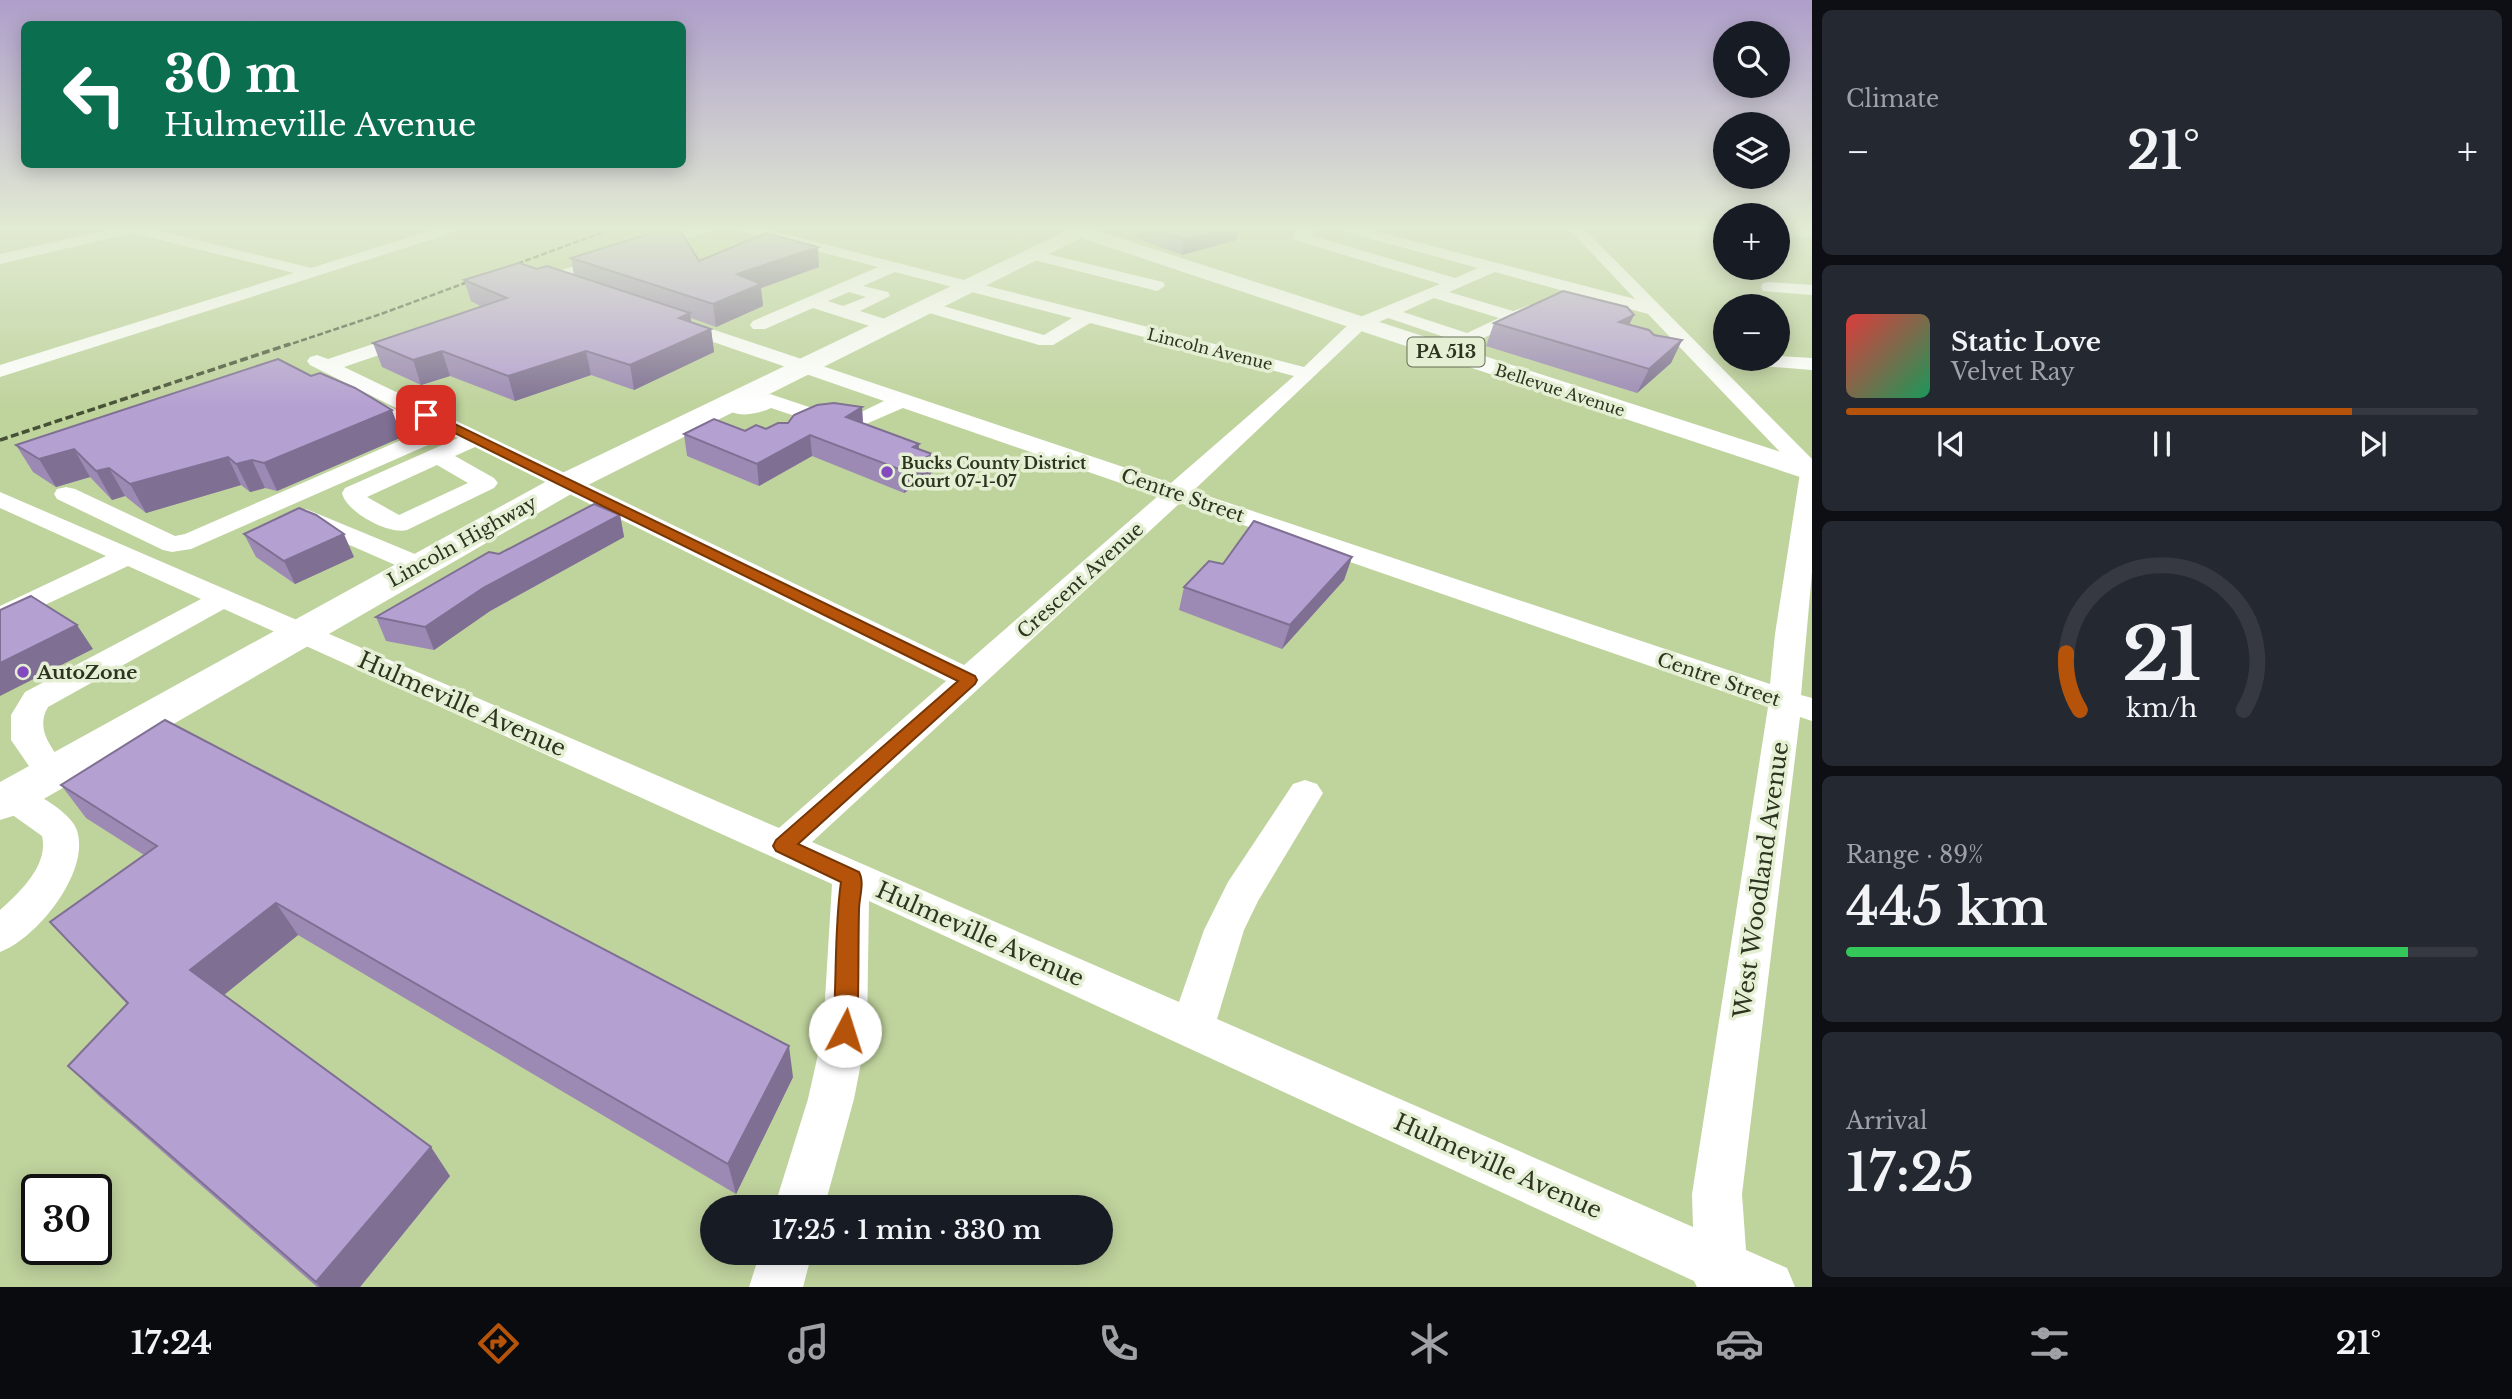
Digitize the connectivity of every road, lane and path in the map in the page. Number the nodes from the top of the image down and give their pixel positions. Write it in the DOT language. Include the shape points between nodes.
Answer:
graph roads {
  1 [pos="261,288"];
  2 [pos="574,288"];
  3 [pos="845,288"];
  4 [pos="852,288"];
  5 [pos="962,288"];
  6 [pos="979,288"];
  7 [pos="1094,288"];
  8 [pos="1253,288"];
  9 [pos="1445,288"];
  10 [pos="1572,288"];
  11 [pos="1634,288"];
  12 [pos="1784,288"];
  13 [pos="1575,289"];
  14 [pos="1101,290"];
  15 [pos="1812,290"];
  16 [pos="584,292"];
  17 [pos="1549,301"];
  18 [pos="812,302"];
  19 [pos="925,306"];
  20 [pos="844,312"];
  21 [pos="1387,312"];
  22 [pos="650,314"];
  23 [pos="1661,316"];
  24 [pos="1087,317"];
  25 [pos="1514,317"];
  26 [pos="1359,324"];
  27 [pos="759,326"];
  28 [pos="885,326"];
  29 [pos="436,330"];
  30 [pos="1699,355"];
  31 [pos="1713,356"];
  32 [pos="1790,362"];
  33 [pos="1812,364"];
  34 [pos="802,366"];
  35 [pos="315,367"];
  36 [pos="0,371"];
  37 [pos="1308,374"];
  38 [pos="902,400"];
  39 [pos="745,413"];
  40 [pos="475,439"];
  41 [pos="438,456"];
  42 [pos="1812,472"];
  43 [pos="567,483"];
  44 [pos="426,486"];
  45 [pos="1176,493"];
  46 [pos="66,494"];
  47 [pos="0,499"];
  48 [pos="127,525"];
  49 [pos="93,540"];
  50 [pos="1808,543"];
  51 [pos="128,556"];
  52 [pos="418,565"];
  53 [pos="162,573"];
  54 [pos="1805,586"];
  55 [pos="222,598"];
  56 [pos="0,617"];
  57 [pos="300,633"];
  58 [pos="969,680"];
  59 [pos="1798,706"];
  60 [pos="52,773"];
  61 [pos="1305,793"];
  62 [pos="6,799"];
  63 [pos="783,846"];
  64 [pos="852,878"];
  65 [pos="0,935"];
  66 [pos="1192,1029"];
  67 [pos="803,1195"];
  68 [pos="782,1265"];
  69 [pos="1720,1276"];
  70 [pos="776,1287"];
  71 [pos="1768,1287"];
  1 -- 36 [label="street"];
  2 -- 16 [label="street"];
  3 -- 18 [label="street"];
  4 -- 20 [label="street" via="882,296"];
  5 -- 19 [label="main road, Lincoln Highway"];
  6 -- 24 [label="street, Lincoln Avenue"];
  7 -- 14 [label="street"];
  8 -- 26 [label="main road, Bellevue Avenue / PA 513"];
  9 -- 21 [label="street, Crescent Avenue"];
  9 -- 25 [label="street"];
  10 -- 13 [label="street"];
  11 -- 23 [label="street"];
  12 -- 15 [label="street"];
  13 -- 17 [label="street"];
  13 -- 23 [label="street"];
  17 -- 23 [label="street" via="1639,322"];
  17 -- 25 [label="street"];
  18 -- 20 [label="street"];
  18 -- 27 [label="street"];
  19 -- 24 [label="street" via="1046,341"];
  19 -- 28 [label="main road, Lincoln Highway"];
  20 -- 28 [label="street"];
  21 -- 25 [label="street" via="1468,339"];
  21 -- 26 [label="street, Crescent Avenue"];
  22 -- 34 [label="street, Centre Street"];
  23 -- 30 [label="street"];
  24 -- 37 [label="street, Lincoln Avenue"];
  26 -- 37 [label="street, Crescent Avenue"];
  26 -- 42 [label="main road, Bellevue Avenue / PA 513"];
  28 -- 34 [label="main road, Lincoln Highway"];
  29 -- 35 [label="street"];
  30 -- 31 [label="street"];
  30 -- 42 [label="street"];
  32 -- 33 [label="street"];
  34 -- 38 [label="street, Centre Street"];
  34 -- 39 [label="main road, Lincoln Highway"];
  35 -- 40 [label="street"];
  35 -- 48 [label="street" via="426,431 427,437 191,541 172,544"];
  37 -- 45 [label="street, Crescent Avenue"];
  38 -- 39 [label="street" via="859,421 836,414 816,417 770,400"];
  38 -- 45 [label="street, Centre Street"];
  39 -- 43 [label="main road, Lincoln Highway"];
  40 -- 41 [label="street"];
  40 -- 43 [label="street"];
  41 -- 44 [label="street"];
  41 -- 44 [label="street" via="486,484"];
  42 -- 50 [label="street, West Woodland Avenue"];
  43 -- 52 [label="main road, Lincoln Highway"];
  43 -- 58 [label="street"];
  44 -- 44 [label="street" via="398,525 356,500 354,493"];
  45 -- 58 [label="street, Crescent Avenue"];
  45 -- 59 [label="street, Centre Street"];
  46 -- 48 [label="street"];
  47 -- 49 [label="street, Hulmeville Avenue"];
  48 -- 49 [label="street"];
  49 -- 51 [label="street, Hulmeville Avenue"];
  50 -- 54 [label="street, West Woodland Avenue"];
  51 -- 53 [label="street, Hulmeville Avenue"];
  51 -- 56 [label="street"];
  52 -- 53 [label="street" via="299,514 282,516"];
  52 -- 57 [label="main road, Lincoln Highway"];
  53 -- 55 [label="street, Hulmeville Avenue"];
  54 -- 59 [label="street, West Woodland Avenue" via="1790,634"];
  55 -- 57 [label="street, Hulmeville Avenue"];
  55 -- 60 [label="street" via="36,700 27,715 29,740"];
  57 -- 60 [label="main road, Lincoln Highway"];
  57 -- 63 [label="street, Hulmeville Avenue"];
  58 -- 63 [label="street, Crescent Avenue"];
  59 -- 69 [label="street, West Woodland Avenue" via="1717,1194"];
  60 -- 62 [label="main road, Lincoln Highway"];
  61 -- 66 [label="street" via="1224,930"];
  62 -- 65 [label="street" via="58,828 62,843 53,877"];
  63 -- 64 [label="street, Hulmeville Avenue"];
  64 -- 66 [label="street, Hulmeville Avenue"];
  64 -- 67 [label="street" via="845,1031"];
  66 -- 69 [label="street, Hulmeville Avenue"];
  68 -- 70 [label="street"];
  69 -- 71 [label="street, Hulmeville Avenue"];
}
